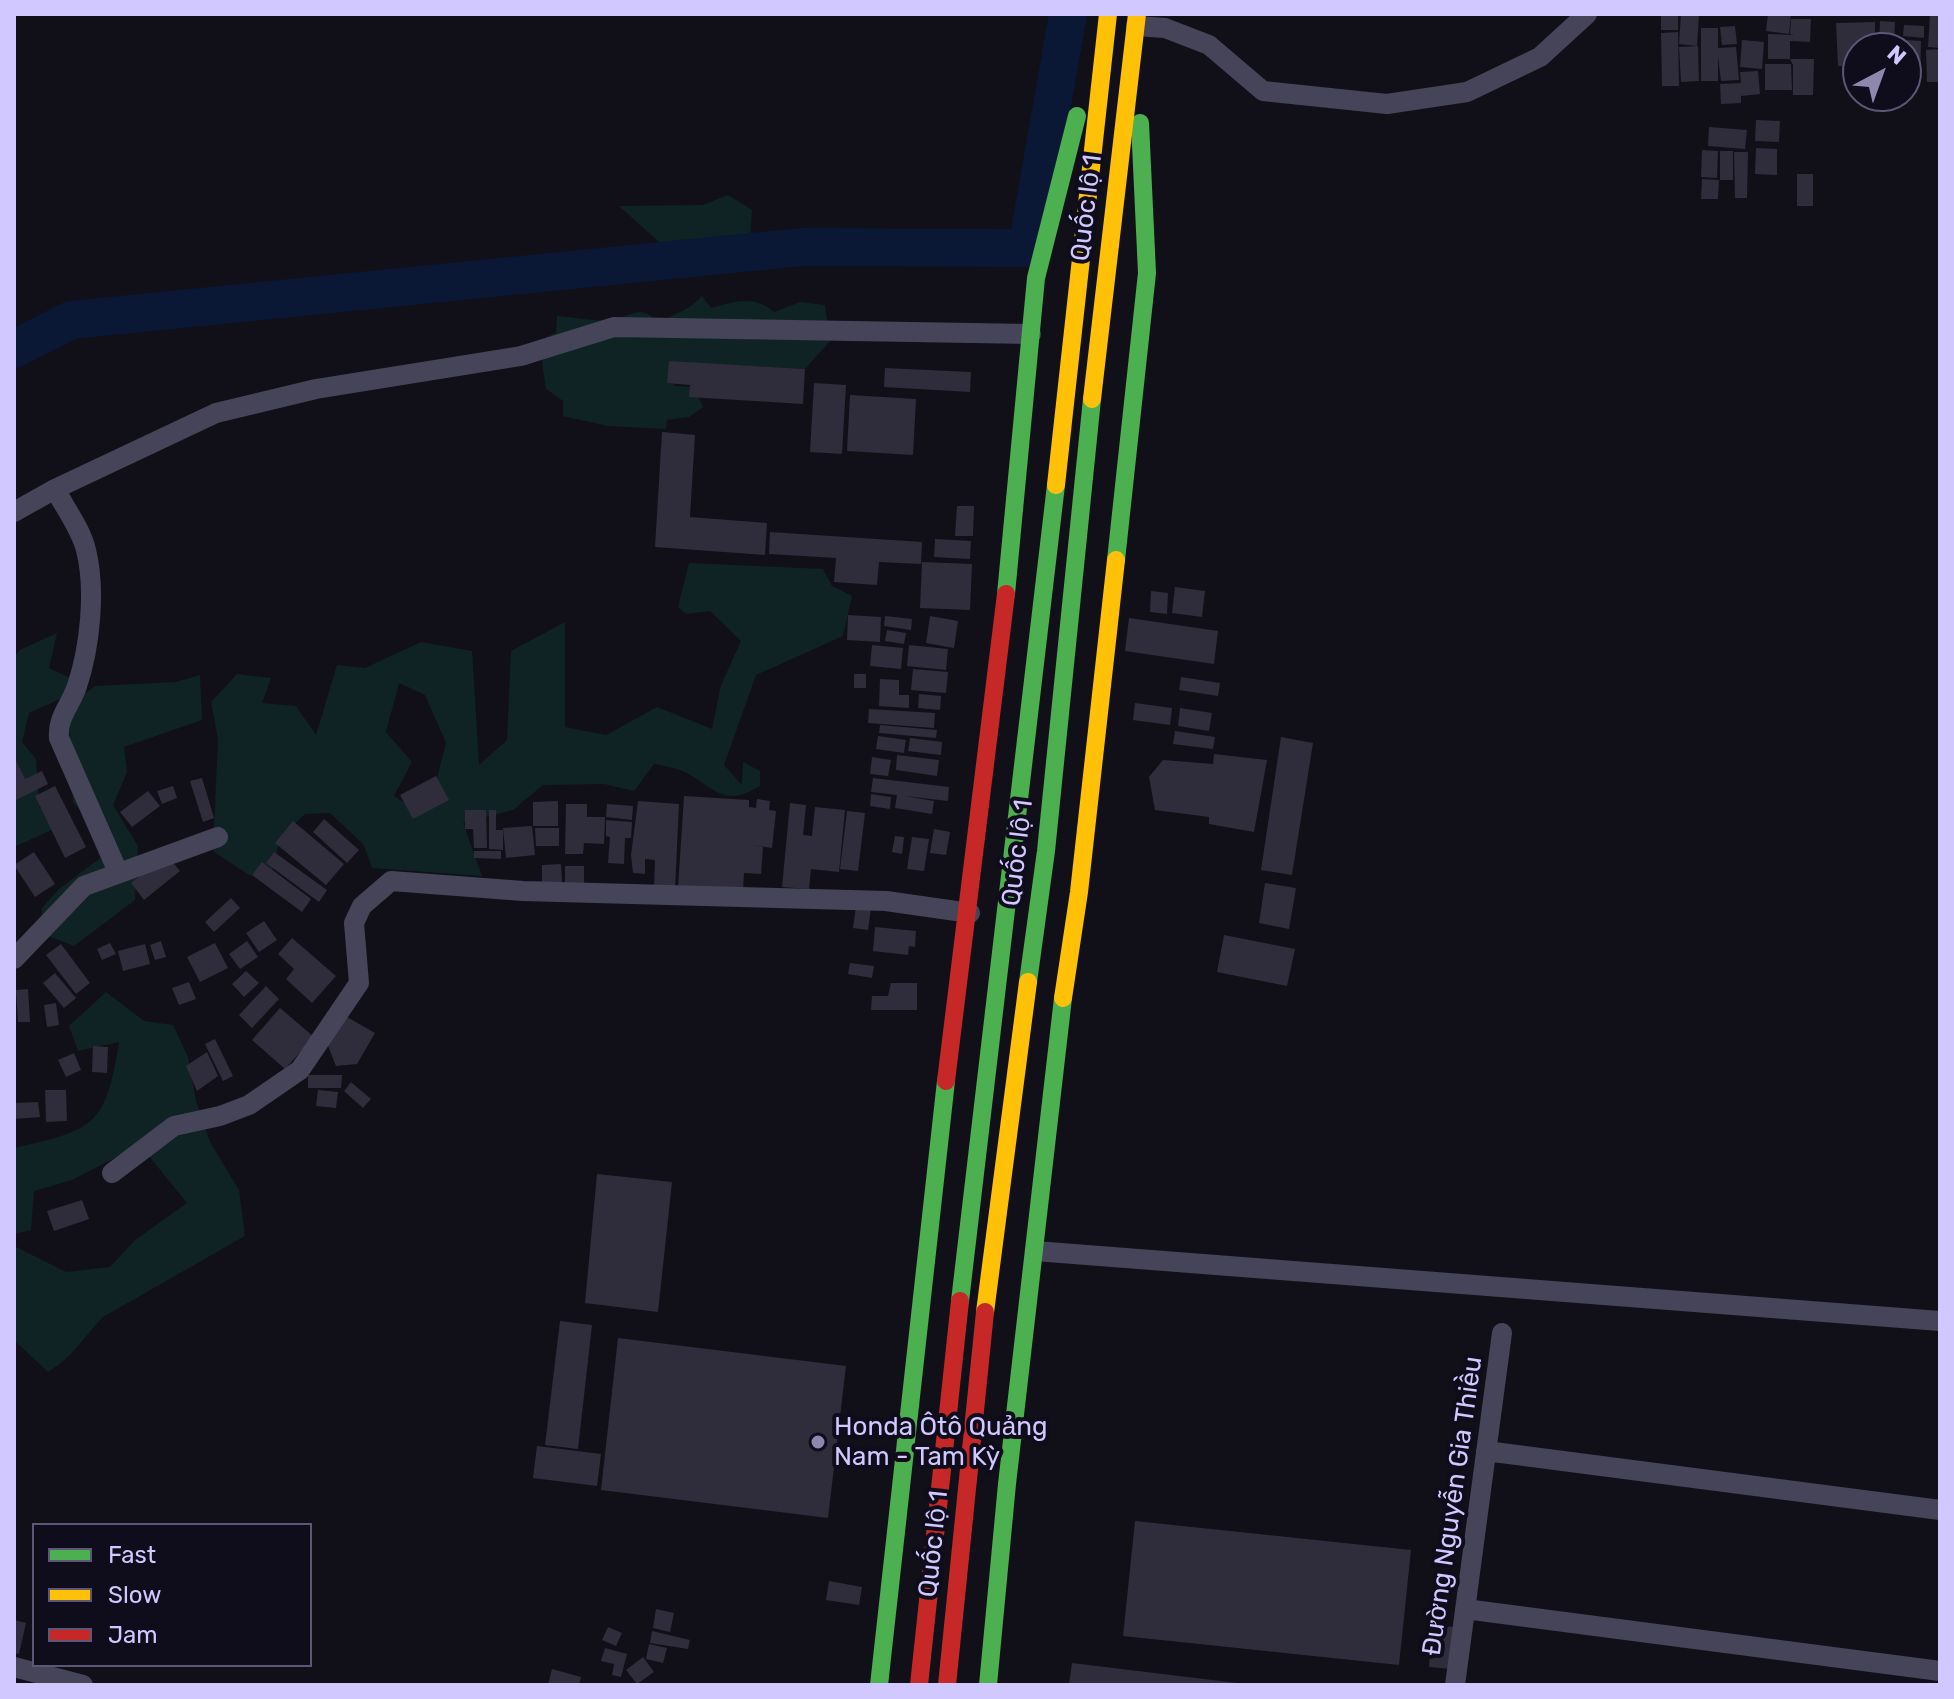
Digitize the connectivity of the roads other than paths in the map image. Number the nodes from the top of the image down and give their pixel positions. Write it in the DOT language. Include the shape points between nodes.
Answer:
graph roads {
  1 [pos="1108,14"];
  2 [pos="1587,14"];
  3 [pos="1136,20"];
  4 [pos="1101,59"];
  5 [pos="1031,334"];
  6 [pos="55,489"];
  7 [pos="14,512"];
  8 [pos="218,837"];
  9 [pos="118,872"];
  10 [pos="970,913"];
  11 [pos="14,959"];
  12 [pos="954,1026"];
  13 [pos="993,1032"];
  14 [pos="1021,1034"];
  15 [pos="1057,1039"];
  16 [pos="112,1173"];
  17 [pos="1035,1251"];
  18 [pos="1940,1321"];
  19 [pos="1502,1333"];
  20 [pos="1486,1451"];
  21 [pos="967,1477"];
  22 [pos="1007,1484"];
  23 [pos="1940,1510"];
  24 [pos="1465,1609"];
  25 [pos="14,1667"];
  26 [pos="1940,1671"];
  27 [pos="83,1685"];
  28 [pos="879,1685"];
  29 [pos="919,1685"];
  30 [pos="947,1685"];
  31 [pos="988,1685"];
  32 [pos="1455,1685"];
  1 -- 4 [label="highway, Quốc lộ 1"];
  2 -- 3 [label="street" via="1540,57 1467,92 1387,104 1263,91 1209,45"];
  3 -- 14 [label="highway, Quốc lộ 1" via="1079,507 1046,851"];
  3 -- 15 [label="highway, Quốc lộ 1" via="1147,273 1079,892"];
  4 -- 5 [label="highway, Quốc lộ 1" via="1079,105 1036,278"];
  4 -- 13 [label="highway, Quốc lộ 1"];
  5 -- 6 [label="street" via="614,327 521,356 316,389 216,413"];
  5 -- 10 [label="highway, Quốc lộ 1"];
  6 -- 7 [label="street"];
  6 -- 9 [label="street" via="82,539 90,587 84,659 77,689 61,716 59,738"];
  8 -- 9 [label="street"];
  9 -- 11 [label="street" via="84,886"];
  10 -- 12 [label="highway, Quốc lộ 1"];
  10 -- 16 [label="street" via="886,901 523,891 391,881 358,914 354,923 359,983 300,1070 249,1105 174,1126"];
  12 -- 13 [label="highway"];
  12 -- 28 [label="highway, Quốc lộ 1"];
  13 -- 14 [label="highway"];
  13 -- 29 [label="highway, Quốc lộ 1"];
  14 -- 15 [label="highway"];
  14 -- 21 [label="highway, Quốc lộ 1"];
  15 -- 17 [label="highway, Quốc lộ 1"];
  17 -- 18 [label="street"];
  17 -- 22 [label="highway, Quốc lộ 1"];
  19 -- 20 [label="street, Đường Nguyễn Gia Thiều"];
  20 -- 23 [label="street"];
  20 -- 24 [label="street, Đường Nguyễn Gia Thiều"];
  21 -- 22 [label="highway"];
  21 -- 30 [label="highway, Quốc lộ 1"];
  22 -- 31 [label="highway, Quốc lộ 1"];
  24 -- 26 [label="street"];
  24 -- 32 [label="street, Đường Nguyễn Gia Thiều"];
  25 -- 27 [label="street"];
}
